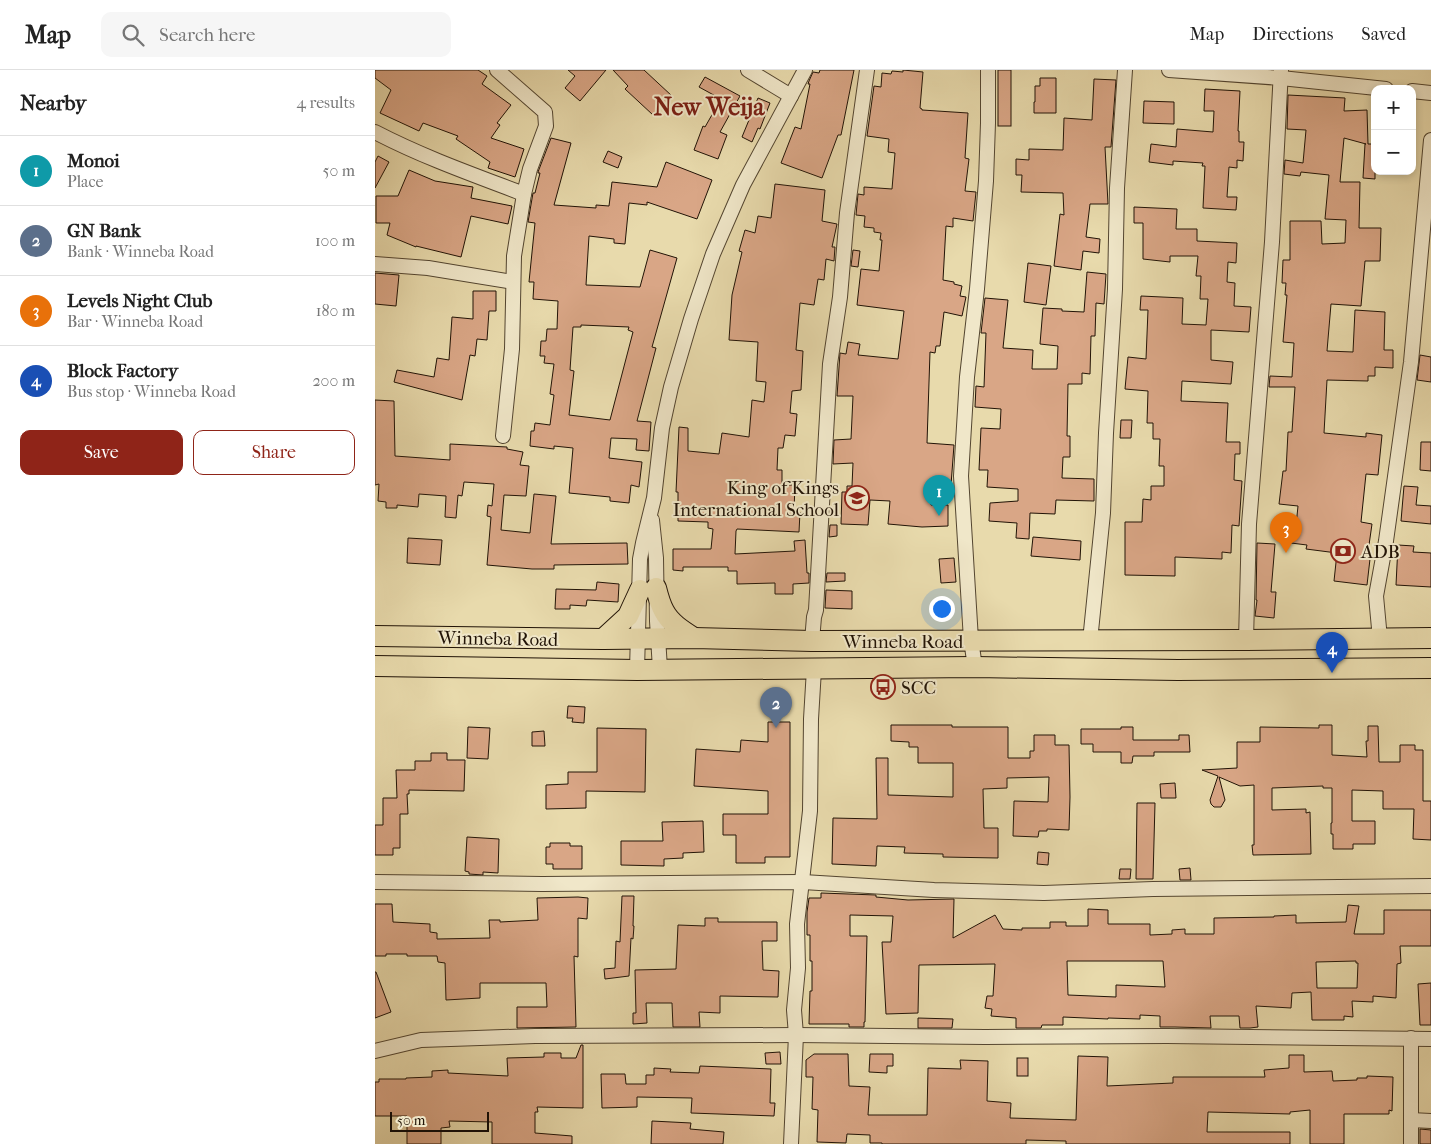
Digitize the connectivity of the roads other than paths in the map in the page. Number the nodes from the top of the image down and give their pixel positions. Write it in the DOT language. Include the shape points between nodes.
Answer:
graph roads {
  1 [pos="497,70"];
  2 [pos="748,70"];
  3 [pos="805,70"];
  4 [pos="867,70"];
  5 [pos="988,70"];
  6 [pos="1125,70"];
  7 [pos="1169,70"];
  8 [pos="1281,74"];
  9 [pos="1371,87"];
  10 [pos="1416,92"];
  11 [pos="1431,93"];
  12 [pos="791,96"];
  13 [pos="375,132"];
  14 [pos="1431,140"];
  15 [pos="524,194"];
  16 [pos="375,264"];
  17 [pos="513,282"];
  18 [pos="503,436"];
  19 [pos="648,589"];
  20 [pos="375,636"];
  21 [pos="445,638"];
  22 [pos="638,638"];
  23 [pos="659,638"];
  24 [pos="694,638"];
  25 [pos="1431,638"];
  26 [pos="603,639"];
  27 [pos="1380,639"];
  28 [pos="971,640"];
  29 [pos="1246,640"];
  30 [pos="812,641"];
  31 [pos="1090,641"];
  32 [pos="375,666"];
  33 [pos="442,667"];
  34 [pos="975,667"];
  35 [pos="1431,668"];
  36 [pos="660,669"];
  37 [pos="814,669"];
  38 [pos="637,670"];
  39 [pos="375,882"];
  40 [pos="803,882"];
  41 [pos="1431,886"];
  42 [pos="796,1035"];
  43 [pos="1411,1038"];
  44 [pos="1431,1039"];
  45 [pos="375,1051"];
  46 [pos="1411,1120"];
  47 [pos="1431,1121"];
  48 [pos="791,1144"];
  49 [pos="1411,1144"];
  1 -- 15 [label="street" via="545,112 546,126"];
  2 -- 12 [label="street"];
  3 -- 12 [label="street"];
  4 -- 30 [label="street" via="831,364"];
  5 -- 28 [label="street" via="985,181 961,476"];
  6 -- 31 [label="street" via="1103,513"];
  7 -- 8 [label="street"];
  8 -- 9 [label="street"];
  8 -- 29 [label="street" via="1272,242 1249,524"];
  10 -- 11 [label="street"];
  12 -- 19 [label="street" via="743,184 713,254 671,387 640,566"];
  13 -- 15 [label="street"];
  14 -- 27 [label="street" via="1411,362 1376,596"];
  15 -- 17 [label="street" via="513,256"];
  16 -- 17 [label="street" via="428,268"];
  17 -- 18 [label="street" via="512,350"];
  19 -- 22 [label="street"];
  19 -- 23 [label="street"];
  19 -- 24 [label="highway" via="668,618"];
  19 -- 26 [label="highway" via="628,616"];
  20 -- 21 [label="highway, Winneba Road"];
  21 -- 26 [label="highway, Winneba Road"];
  21 -- 33 [label="highway"];
  22 -- 23 [label="highway, Winneba Road"];
  22 -- 26 [label="highway, Winneba Road"];
  22 -- 38 [label="street"];
  23 -- 24 [label="highway, Winneba Road"];
  23 -- 36 [label="street"];
  24 -- 30 [label="highway, Winneba Road"];
  25 -- 27 [label="highway, Winneba Road"];
  27 -- 29 [label="highway, Winneba Road"];
  28 -- 30 [label="highway, Winneba Road"];
  28 -- 31 [label="highway, Winneba Road"];
  28 -- 34 [label="street"];
  29 -- 31 [label="highway, Winneba Road"];
  32 -- 33 [label="highway, Winneba Road"];
  33 -- 38 [label="highway, Winneba Road"];
  34 -- 35 [label="highway, Winneba Road" via="1178,670"];
  34 -- 37 [label="highway, Winneba Road"];
  36 -- 37 [label="highway, Winneba Road"];
  36 -- 38 [label="highway, Winneba Road"];
  37 -- 40 [label="street" via="810,811"];
  39 -- 40 [label="street"];
  40 -- 41 [label="street" via="1044,893"];
  40 -- 42 [label="street" via="797,924"];
  42 -- 43 [label="street"];
  42 -- 45 [label="street" via="421,1040"];
  42 -- 48 [label="street"];
  43 -- 44 [label="street"];
  43 -- 46 [label="street"];
  46 -- 47 [label="street"];
  46 -- 49 [label="street"];
}
